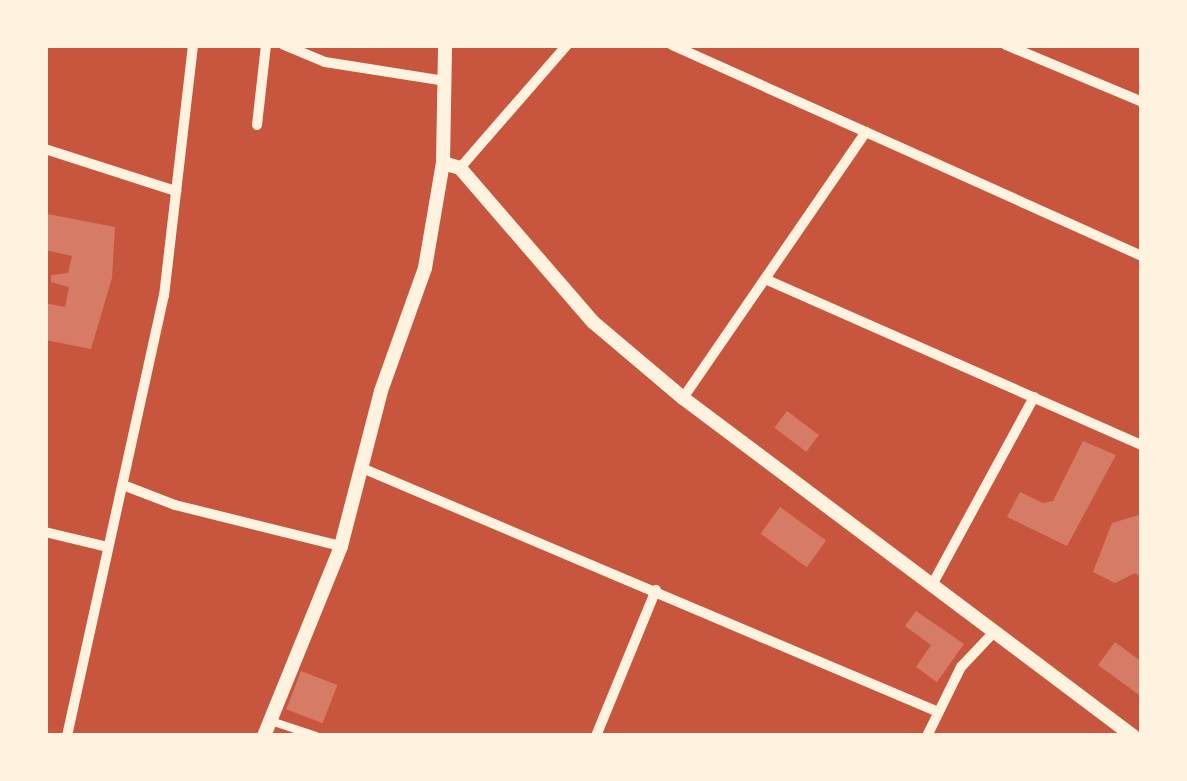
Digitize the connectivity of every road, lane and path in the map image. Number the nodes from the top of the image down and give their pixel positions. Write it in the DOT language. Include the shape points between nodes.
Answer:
graph roads {
  1 [pos="194,45"];
  2 [pos="266,45"];
  3 [pos="445,45"];
  4 [pos="567,45"];
  5 [pos="672,45"];
  6 [pos="1006,45"];
  7 [pos="291,46"];
  8 [pos="445,81"];
  9 [pos="1142,102"];
  10 [pos="257,125"];
  11 [pos="866,132"];
  12 [pos="45,150"];
  13 [pos="443,163"];
  14 [pos="460,168"];
  15 [pos="176,191"];
  16 [pos="1142,256"];
  17 [pos="764,279"];
  18 [pos="1034,397"];
  19 [pos="683,398"];
  20 [pos="1142,445"];
  21 [pos="362,468"];
  22 [pos="123,485"];
  23 [pos="45,532"];
  24 [pos="341,546"];
  25 [pos="108,548"];
  26 [pos="932,585"];
  27 [pos="656,590"];
  28 [pos="994,632"];
  29 [pos="936,711"];
  30 [pos="270,721"];
  31 [pos="67,736"];
  32 [pos="264,736"];
  33 [pos="316,736"];
  34 [pos="596,736"];
  35 [pos="927,736"];
  36 [pos="1132,736"];
  1 -- 15 [label="street"];
  2 -- 10 [label="street"];
  3 -- 8 [label="street"];
  4 -- 14 [label="street"];
  5 -- 11 [label="street"];
  6 -- 9 [label="street"];
  7 -- 8 [label="street" via="325,62"];
  8 -- 13 [label="street"];
  11 -- 16 [label="street"];
  11 -- 17 [label="street"];
  12 -- 15 [label="street"];
  13 -- 14 [label="street"];
  13 -- 21 [label="street" via="424,268"];
  14 -- 19 [label="street" via="593,322"];
  15 -- 22 [label="street" via="164,296"];
  17 -- 18 [label="street"];
  17 -- 19 [label="street"];
  18 -- 20 [label="street"];
  18 -- 26 [label="street"];
  19 -- 26 [label="street"];
  21 -- 24 [label="street"];
  21 -- 27 [label="street"];
  22 -- 24 [label="street" via="175,505"];
  22 -- 25 [label="street"];
  23 -- 25 [label="street"];
  24 -- 30 [label="street"];
  25 -- 31 [label="street"];
  26 -- 28 [label="street"];
  27 -- 29 [label="street"];
  27 -- 34 [label="street"];
  28 -- 29 [label="street" via="961,667"];
  28 -- 36 [label="street"];
  29 -- 35 [label="street"];
  30 -- 32 [label="street"];
  30 -- 33 [label="street"];
}
